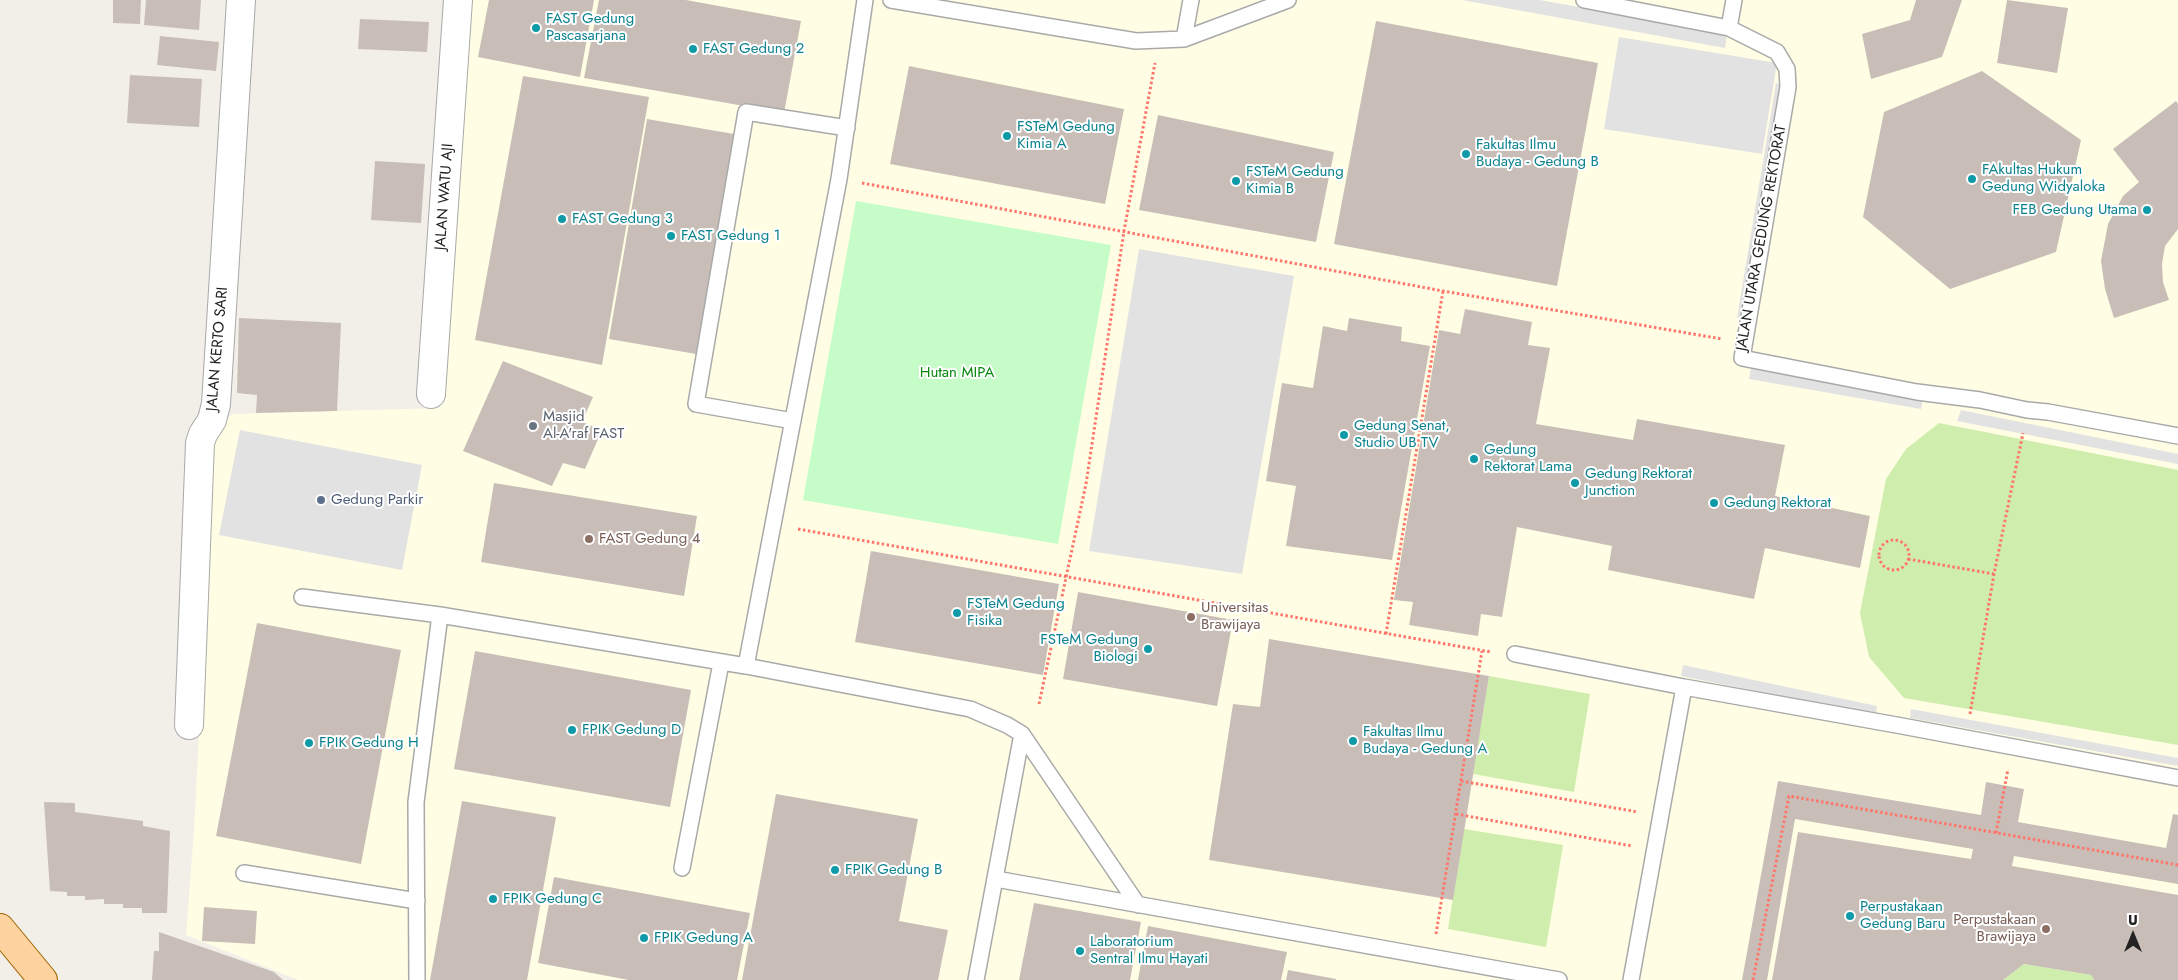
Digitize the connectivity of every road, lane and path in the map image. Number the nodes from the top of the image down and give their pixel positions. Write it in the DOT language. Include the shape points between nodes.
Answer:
graph roads {
  1 [pos="241,0"];
  2 [pos="458,0"];
  3 [pos="865,0"];
  4 [pos="891,0"];
  5 [pos="1191,0"];
  6 [pos="1288,0"];
  7 [pos="1584,0"];
  8 [pos="1734,0"];
  9 [pos="1729,28"];
  10 [pos="1184,39"];
  11 [pos="1159,41"];
  12 [pos="847,128"];
  13 [pos="839,179"];
  14 [pos="1124,231"];
  15 [pos="1443,291"];
  16 [pos="1744,342"];
  17 [pos="431,394"];
  18 [pos="2027,410"];
  19 [pos="793,421"];
  20 [pos="2178,436"];
  21 [pos="772,524"];
  22 [pos="1908,559"];
  23 [pos="1994,574"];
  24 [pos="1068,578"];
  25 [pos="302,598"];
  26 [pos="440,615"];
  27 [pos="1386,634"];
  28 [pos="1515,654"];
  29 [pos="721,663"];
  30 [pos="746,666"];
  31 [pos="1684,688"];
  32 [pos="1039,704"];
  33 [pos="189,725"];
  34 [pos="1022,734"];
  35 [pos="1966,738"];
  36 [pos="2012,747"];
  37 [pos="2178,778"];
  38 [pos="1461,781"];
  39 [pos="1456,814"];
  40 [pos="1661,816"];
  41 [pos="1996,833"];
  42 [pos="1655,850"];
  43 [pos="2178,865"];
  44 [pos="682,868"];
  45 [pos="244,874"];
  46 [pos="996,879"];
  47 [pos="417,902"];
  48 [pos="1138,905"];
  49 [pos="0,928"];
  50 [pos="1432,958"];
  51 [pos="43,980"];
  52 [pos="417,980"];
  53 [pos="976,980"];
  54 [pos="1559,980"];
  55 [pos="1631,980"];
  56 [pos="1753,980"];
  1 -- 33 [label="street, JALAN KERTO SARI" via="216,404 200,443"];
  2 -- 17 [label="street, JALAN WATU AJI"];
  3 -- 12 [label="lane"];
  4 -- 11 [label="lane" via="1116,38"];
  5 -- 10 [label="lane"];
  6 -- 10 [label="lane"];
  7 -- 9 [label="lane, JALAN UTARA GEDUNG REKTORAT"];
  8 -- 9 [label="lane"];
  9 -- 16 [label="lane, JALAN UTARA GEDUNG REKTORAT" via="1777,52 1786,69 1788,88"];
  10 -- 11 [label="lane"];
  11 -- 14 [label="path"];
  12 -- 13 [label="lane"];
  12 -- 19 [label="lane" via="746,112 696,404"];
  13 -- 14 [label="path"];
  13 -- 19 [label="lane"];
  14 -- 15 [label="path"];
  14 -- 24 [label="path" via="1086,484"];
  15 -- 16 [label="path"];
  15 -- 27 [label="path"];
  16 -- 18 [label="lane, JALAN UTARA GEDUNG REKTORAT" via="1742,358"];
  18 -- 20 [label="lane"];
  18 -- 23 [label="path"];
  19 -- 21 [label="lane"];
  21 -- 24 [label="path"];
  21 -- 30 [label="lane"];
  22 -- 22 [label="path" via="1902,567 1892,569 1881,562 1879,554 1887,541 1897,540 1905,546"];
  22 -- 23 [label="path"];
  23 -- 35 [label="path"];
  24 -- 27 [label="path"];
  24 -- 32 [label="path"];
  25 -- 26 [label="lane"];
  26 -- 29 [label="lane"];
  26 -- 47 [label="lane" via="416,802"];
  27 -- 38 [label="path" via="1482,651"];
  28 -- 31 [label="lane"];
  29 -- 30 [label="lane"];
  29 -- 44 [label="lane"];
  30 -- 34 [label="lane" via="970,709"];
  31 -- 35 [label="lane"];
  31 -- 40 [label="lane"];
  34 -- 46 [label="lane"];
  34 -- 48 [label="lane"];
  35 -- 36 [label="lane"];
  36 -- 37 [label="lane"];
  36 -- 41 [label="path"];
  38 -- 39 [label="path"];
  38 -- 40 [label="path"];
  39 -- 42 [label="path"];
  39 -- 50 [label="path"];
  40 -- 42 [label="lane"];
  41 -- 43 [label="path"];
  41 -- 56 [label="path" via="1789,796"];
  42 -- 55 [label="lane"];
  45 -- 47 [label="lane"];
  46 -- 48 [label="lane"];
  46 -- 53 [label="lane"];
  47 -- 52 [label="lane"];
  48 -- 50 [label="lane"];
  49 -- 51 [label="main road"];
  50 -- 54 [label="lane"];
}
